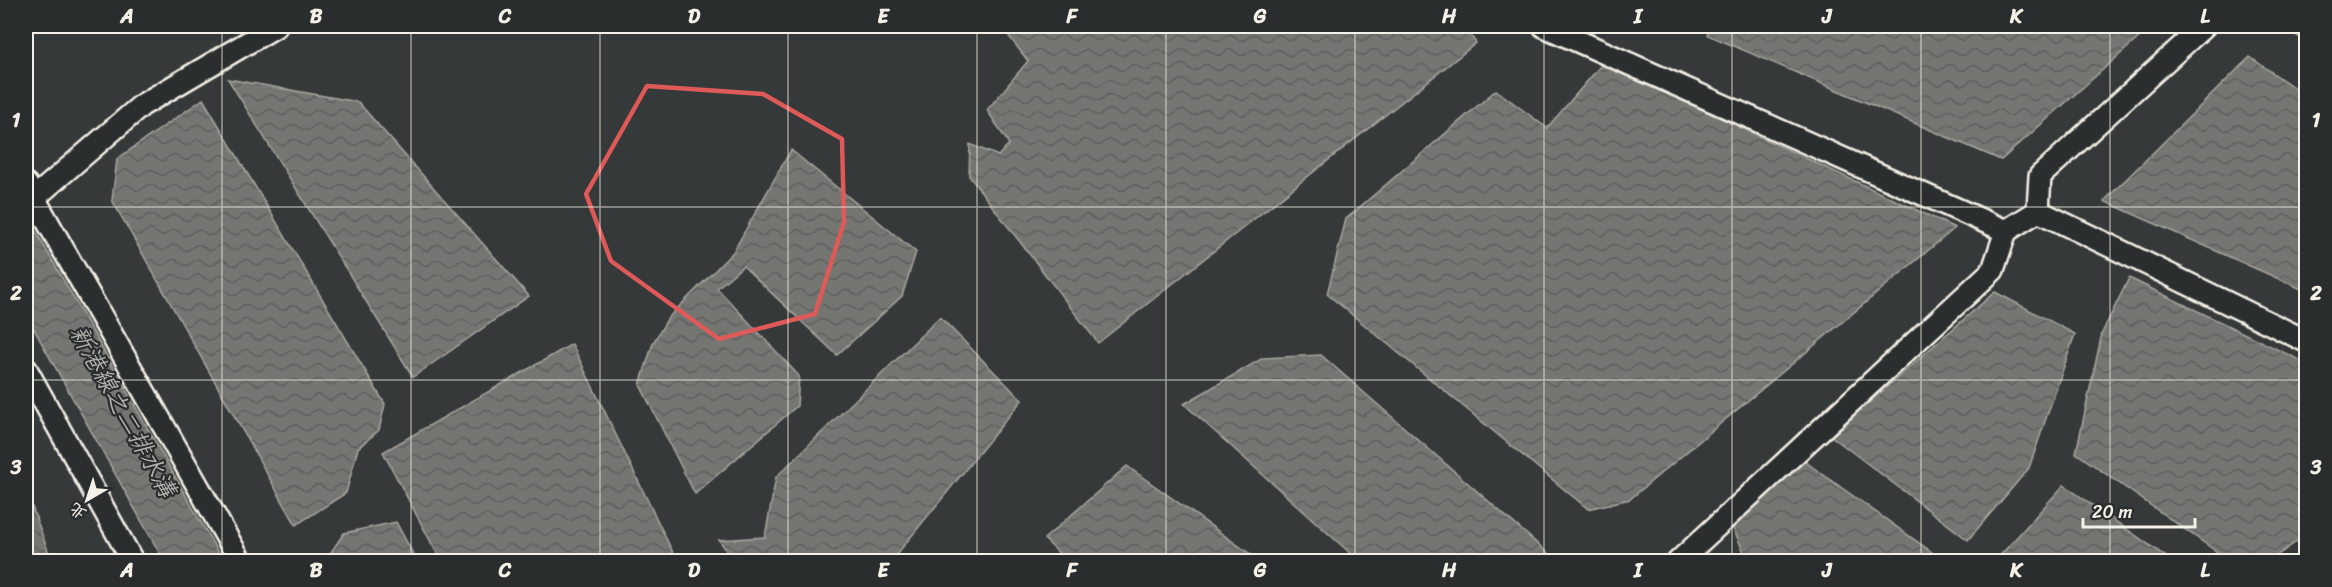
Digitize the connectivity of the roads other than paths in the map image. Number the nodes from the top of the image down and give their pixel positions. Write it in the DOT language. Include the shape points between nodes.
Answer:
graph roads {
  1 [pos="276,26"];
  2 [pos="1544,26"];
  3 [pos="2204,26"];
  4 [pos="30,191"];
  5 [pos="2038,211"];
  6 [pos="2006,231"];
  7 [pos="2307,342"];
  8 [pos="26,369"];
  9 [pos="134,561"];
  10 [pos="241,561"];
  11 [pos="1678,561"];
  1 -- 4 [label="lane" via="142,105"];
  2 -- 6 [label="lane"];
  3 -- 5 [label="lane" via="2040,176"];
  4 -- 10 [label="lane"];
  5 -- 6 [label="lane"];
  5 -- 7 [label="lane"];
  6 -- 11 [label="lane" via="1993,270"];
  8 -- 9 [label="lane"];
}
